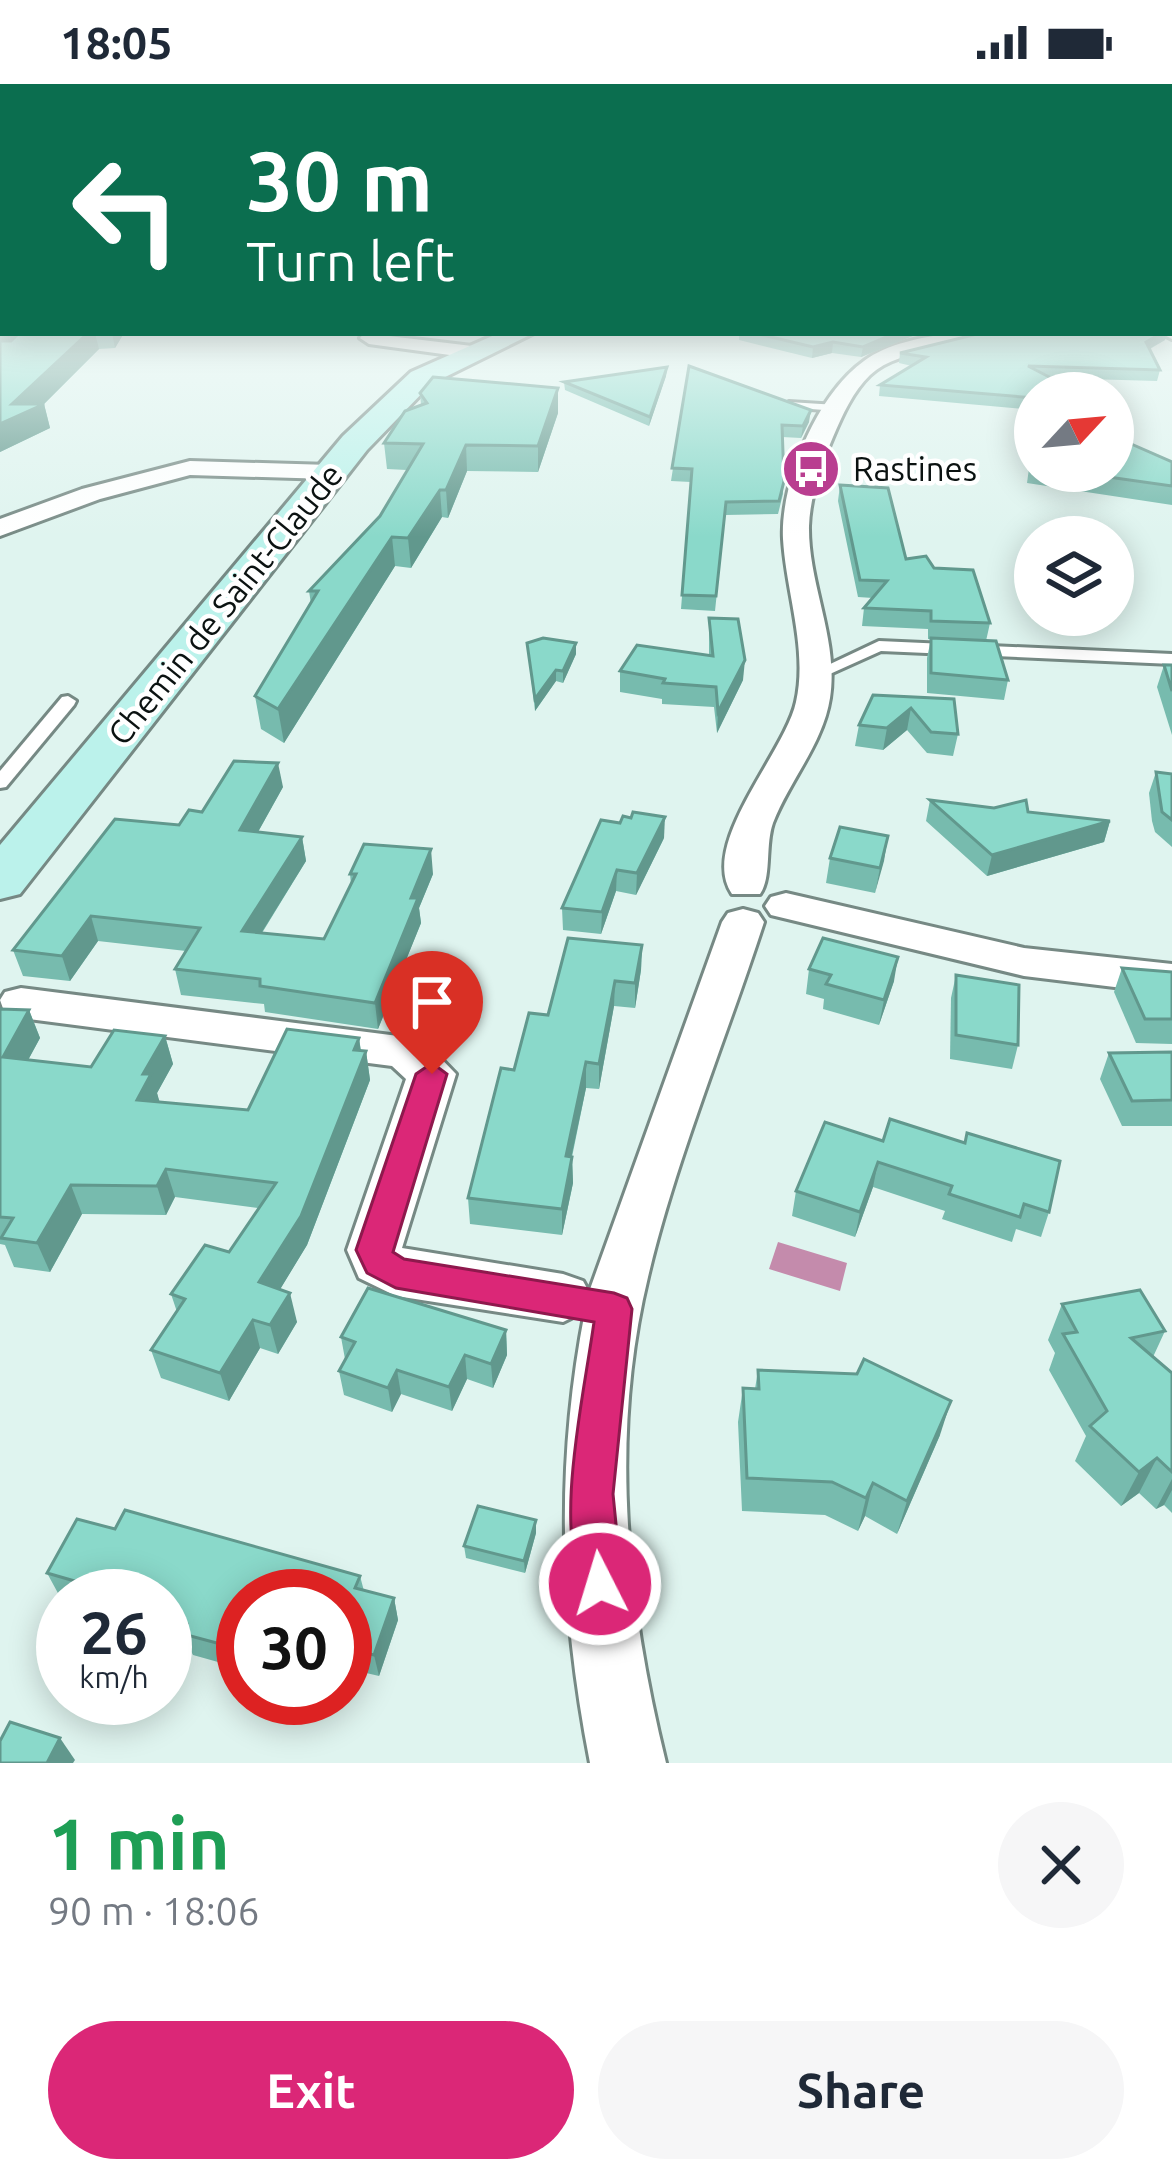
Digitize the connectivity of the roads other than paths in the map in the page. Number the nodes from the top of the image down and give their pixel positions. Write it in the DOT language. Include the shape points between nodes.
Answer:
graph roads {
  1 [pos="419,380"];
  2 [pos="858,380"];
  3 [pos="789,405"];
  4 [pos="837,408"];
  5 [pos="374,435"];
  6 [pos="0,528"];
  7 [pos="1172,659"];
  8 [pos="815,675"];
  9 [pos="68,701"];
  10 [pos="0,783"];
  11 [pos="0,882"];
  12 [pos="758,904"];
  13 [pos="1172,979"];
  14 [pos="11,1001"];
  15 [pos="588,1304"];
  16 [pos="628,1763"];
  1 -- 5 [label="street, Chemin de Saint-Claude"];
  2 -- 4 [label="street"];
  3 -- 4 [label="lane"];
  4 -- 8 [label="street" via="800,495 796,526"];
  5 -- 6 [label="street" via="190,468"];
  5 -- 11 [label="street, Chemin de Saint-Claude"];
  7 -- 8 [label="lane" via="879,646"];
  8 -- 12 [label="street" via="810,714 746,842"];
  9 -- 10 [label="lane"];
  12 -- 13 [label="street" via="1024,962"];
  12 -- 15 [label="street" via="620,1276"];
  14 -- 15 [label="street" via="418,1058 432,1074 374,1250 380,1262 396,1273"];
  15 -- 16 [label="street" via="592,1494 608,1675"];
}
